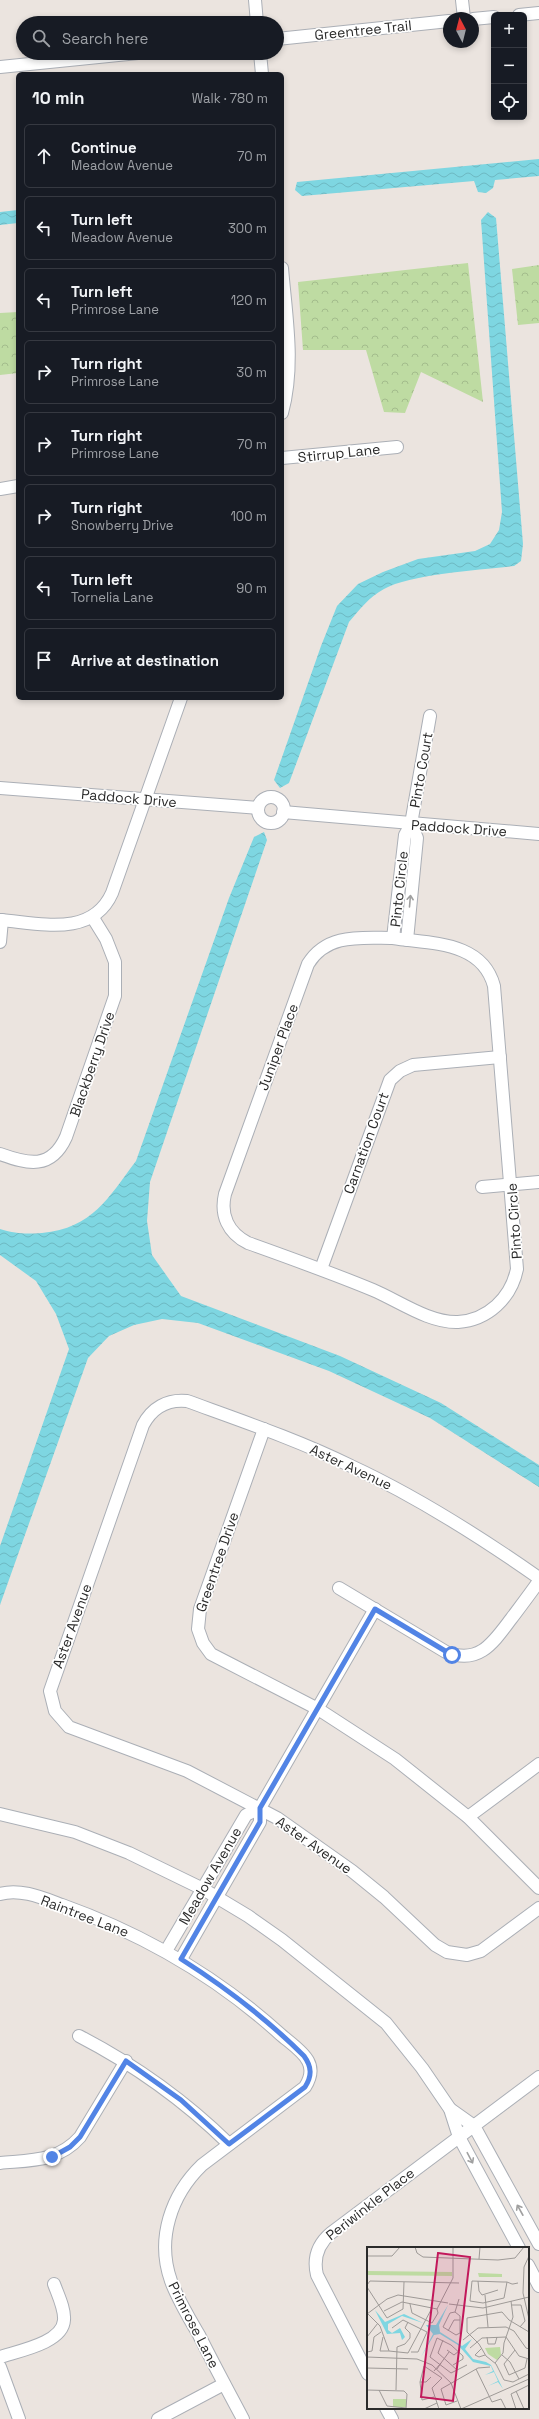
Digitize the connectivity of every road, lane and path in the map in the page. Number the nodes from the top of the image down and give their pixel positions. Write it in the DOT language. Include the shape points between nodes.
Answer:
graph roads {
  1 [pos="255,0"];
  2 [pos="462,0"];
  3 [pos="463,12"];
  4 [pos="539,13"];
  5 [pos="527,14"];
  6 [pos="256,16"];
  7 [pos="491,17"];
  8 [pos="479,18"];
  9 [pos="443,22"];
  10 [pos="284,38"];
  11 [pos="69,60"];
  12 [pos="261,60"];
  13 [pos="0,67"];
  14 [pos="262,72"];
  15 [pos="284,290"];
  16 [pos="284,403"];
  17 [pos="397,447"];
  18 [pos="284,458"];
  19 [pos="16,486"];
  20 [pos="0,489"];
  21 [pos="180,700"];
  22 [pos="430,716"];
  23 [pos="0,788"];
  24 [pos="145,800"];
  25 [pos="258,808"];
  26 [pos="283,812"];
  27 [pos="411,824"];
  28 [pos="539,834"];
  29 [pos="93,918"];
  30 [pos="1,920"];
  31 [pos="393,938"];
  32 [pos="407,940"];
  33 [pos="0,942"];
  34 [pos="500,1057"];
  35 [pos="0,1154"];
  36 [pos="539,1182"];
  37 [pos="511,1184"];
  38 [pos="482,1187"];
  39 [pos="225,1220"];
  40 [pos="321,1270"];
  41 [pos="264,1429"];
  42 [pos="539,1578"];
  43 [pos="539,1581"];
  44 [pos="339,1588"];
  45 [pos="375,1609"];
  46 [pos="318,1708"];
  47 [pos="539,1764"];
  48 [pos="260,1808"];
  49 [pos="0,1814"];
  50 [pos="468,1817"];
  51 [pos="539,1888"];
  52 [pos="203,1889"];
  53 [pos="0,1894"];
  54 [pos="217,1896"];
  55 [pos="539,1908"];
  56 [pos="166,1951"];
  57 [pos="181,1959"];
  58 [pos="79,2036"];
  59 [pos="126,2061"];
  60 [pos="539,2077"];
  61 [pos="450,2109"];
  62 [pos="474,2126"];
  63 [pos="459,2137"];
  64 [pos="229,2144"];
  65 [pos="0,2163"];
  66 [pos="539,2244"];
  67 [pos="518,2247"];
  68 [pos="529,2267"];
  69 [pos="54,2284"];
  70 [pos="539,2286"];
  71 [pos="0,2357"];
  72 [pos="0,2367"];
  73 [pos="367,2368"];
  74 [pos="224,2384"];
  75 [pos="387,2409"];
  76 [pos="19,2419"];
  77 [pos="158,2419"];
  78 [pos="243,2419"];
  79 [pos="392,2419"];
  1 -- 6 [label="street"];
  2 -- 3 [label="street"];
  4 -- 5 [label="street"];
  7 -- 8 [label="street"];
  9 -- 10 [label="street, Greentree Trail"];
  11 -- 13 [label="street"];
  12 -- 14 [label="street"];
  15 -- 16 [label="street" via="290,357"];
  17 -- 18 [label="street, Stirrup Lane"];
  19 -- 20 [label="street"];
  21 -- 24 [label="street"];
  22 -- 27 [label="street, Pinto Court"];
  23 -- 24 [label="street, Paddock Drive"];
  24 -- 25 [label="street, Paddock Drive"];
  24 -- 29 [label="street" via="112,893"];
  25 -- 26 [label="street" via="260,817 271,823 279,820"];
  25 -- 26 [label="street" via="261,801 272,797 280,801"];
  26 -- 27 [label="street, Paddock Drive"];
  27 -- 28 [label="street, Paddock Drive"];
  27 -- 31 [label="street, Pinto Circle" via="405,835"];
  32 -- 27 [label="street, Pinto Circle, one-way" via="416,838"];
  29 -- 30 [label="street" via="68,925"];
  29 -- 35 [label="street, Blackberry Drive" via="113,956 115,996 66,1137 54,1154 36,1162 21,1162"];
  30 -- 33 [label="street"];
  31 -- 32 [label="street, Pinto Circle"];
  31 -- 39 [label="street, Juniper Place" via="336,940 325,945 308,964 225,1194"];
  32 -- 34 [label="street, Pinto Circle" via="456,947 468,952 483,964 494,986"];
  34 -- 37 [label="street, Pinto Circle"];
  34 -- 40 [label="street, Carnation Court" via="413,1065 400,1071 390,1080"];
  36 -- 37 [label="street"];
  37 -- 38 [label="street"];
  37 -- 40 [label="street, Pinto Circle" via="517,1255 515,1276 502,1301 479,1317 458,1322 444,1320"];
  39 -- 40 [label="street, Pinto Circle" via="232,1232 242,1240"];
  41 -- 42 [label="street, Aster Avenue" via="352,1466 417,1500 459,1524"];
  41 -- 46 [label="street, Greentree Drive" via="200,1609 198,1630 206,1648 217,1658"];
  41 -- 48 [label="street, Aster Avenue" via="180,1400 160,1405 150,1414 143,1425 50,1691 55,1711 69,1727 187,1771"];
  43 -- 45 [label="street" via="491,1645 480,1653 466,1656 446,1652"];
  44 -- 45 [label="street"];
  45 -- 46 [label="street, Meadow Avenue"];
  46 -- 48 [label="street, Meadow Avenue"];
  46 -- 50 [label="street, Greentree Drive" via="395,1759"];
  47 -- 50 [label="street"];
  48 -- 52 [label="street, Meadow Avenue" via="246,1815"];
  48 -- 54 [label="street, Meadow Avenue" via="260,1822"];
  48 -- 55 [label="street, Aster Avenue" via="352,1871 435,1945 447,1952 467,1955 481,1951"];
  49 -- 52 [label="street" via="75,1832 129,1853"];
  50 -- 51 [label="street, Greentree Drive"];
  52 -- 54 [label="street"];
  52 -- 56 [label="street, Meadow Avenue"];
  53 -- 56 [label="street, Raintree Lane" via="16,1892 50,1901 118,1927"];
  54 -- 57 [label="street, Meadow Avenue"];
  54 -- 61 [label="street" via="282,1940 386,2023 422,2068"];
  56 -- 57 [label="street, Primrose Lane"];
  57 -- 64 [label="street, Primrose Lane" via="264,2019 304,2056 310,2068 309,2081 305,2087"];
  58 -- 59 [label="street"];
  59 -- 64 [label="street" via="181,2100"];
  59 -- 65 [label="street" via="80,2137 70,2147 46,2159"];
  60 -- 62 [label="street, Periwinkle Place"];
  61 -- 62 [label="street"];
  61 -- 63 [label="street"];
  62 -- 63 [label="street, Periwinkle Place"];
  66 -- 62 [label="street, one-way"];
  63 -- 67 [label="street, one-way"];
  63 -- 73 [label="street, Periwinkle Place" via="331,2233 318,2249 315,2262 317,2275"];
  64 -- 74 [label="street, Primrose Lane" via="202,2165 182,2187 170,2214 166,2236 167,2266 171,2281"];
  68 -- 70 [label="street"];
  69 -- 71 [label="street" via="64,2319 60,2332 49,2340"];
  72 -- 76 [label="street"];
  74 -- 77 [label="street"];
  74 -- 78 [label="street, Primrose Lane"];
  75 -- 79 [label="street"];
}
